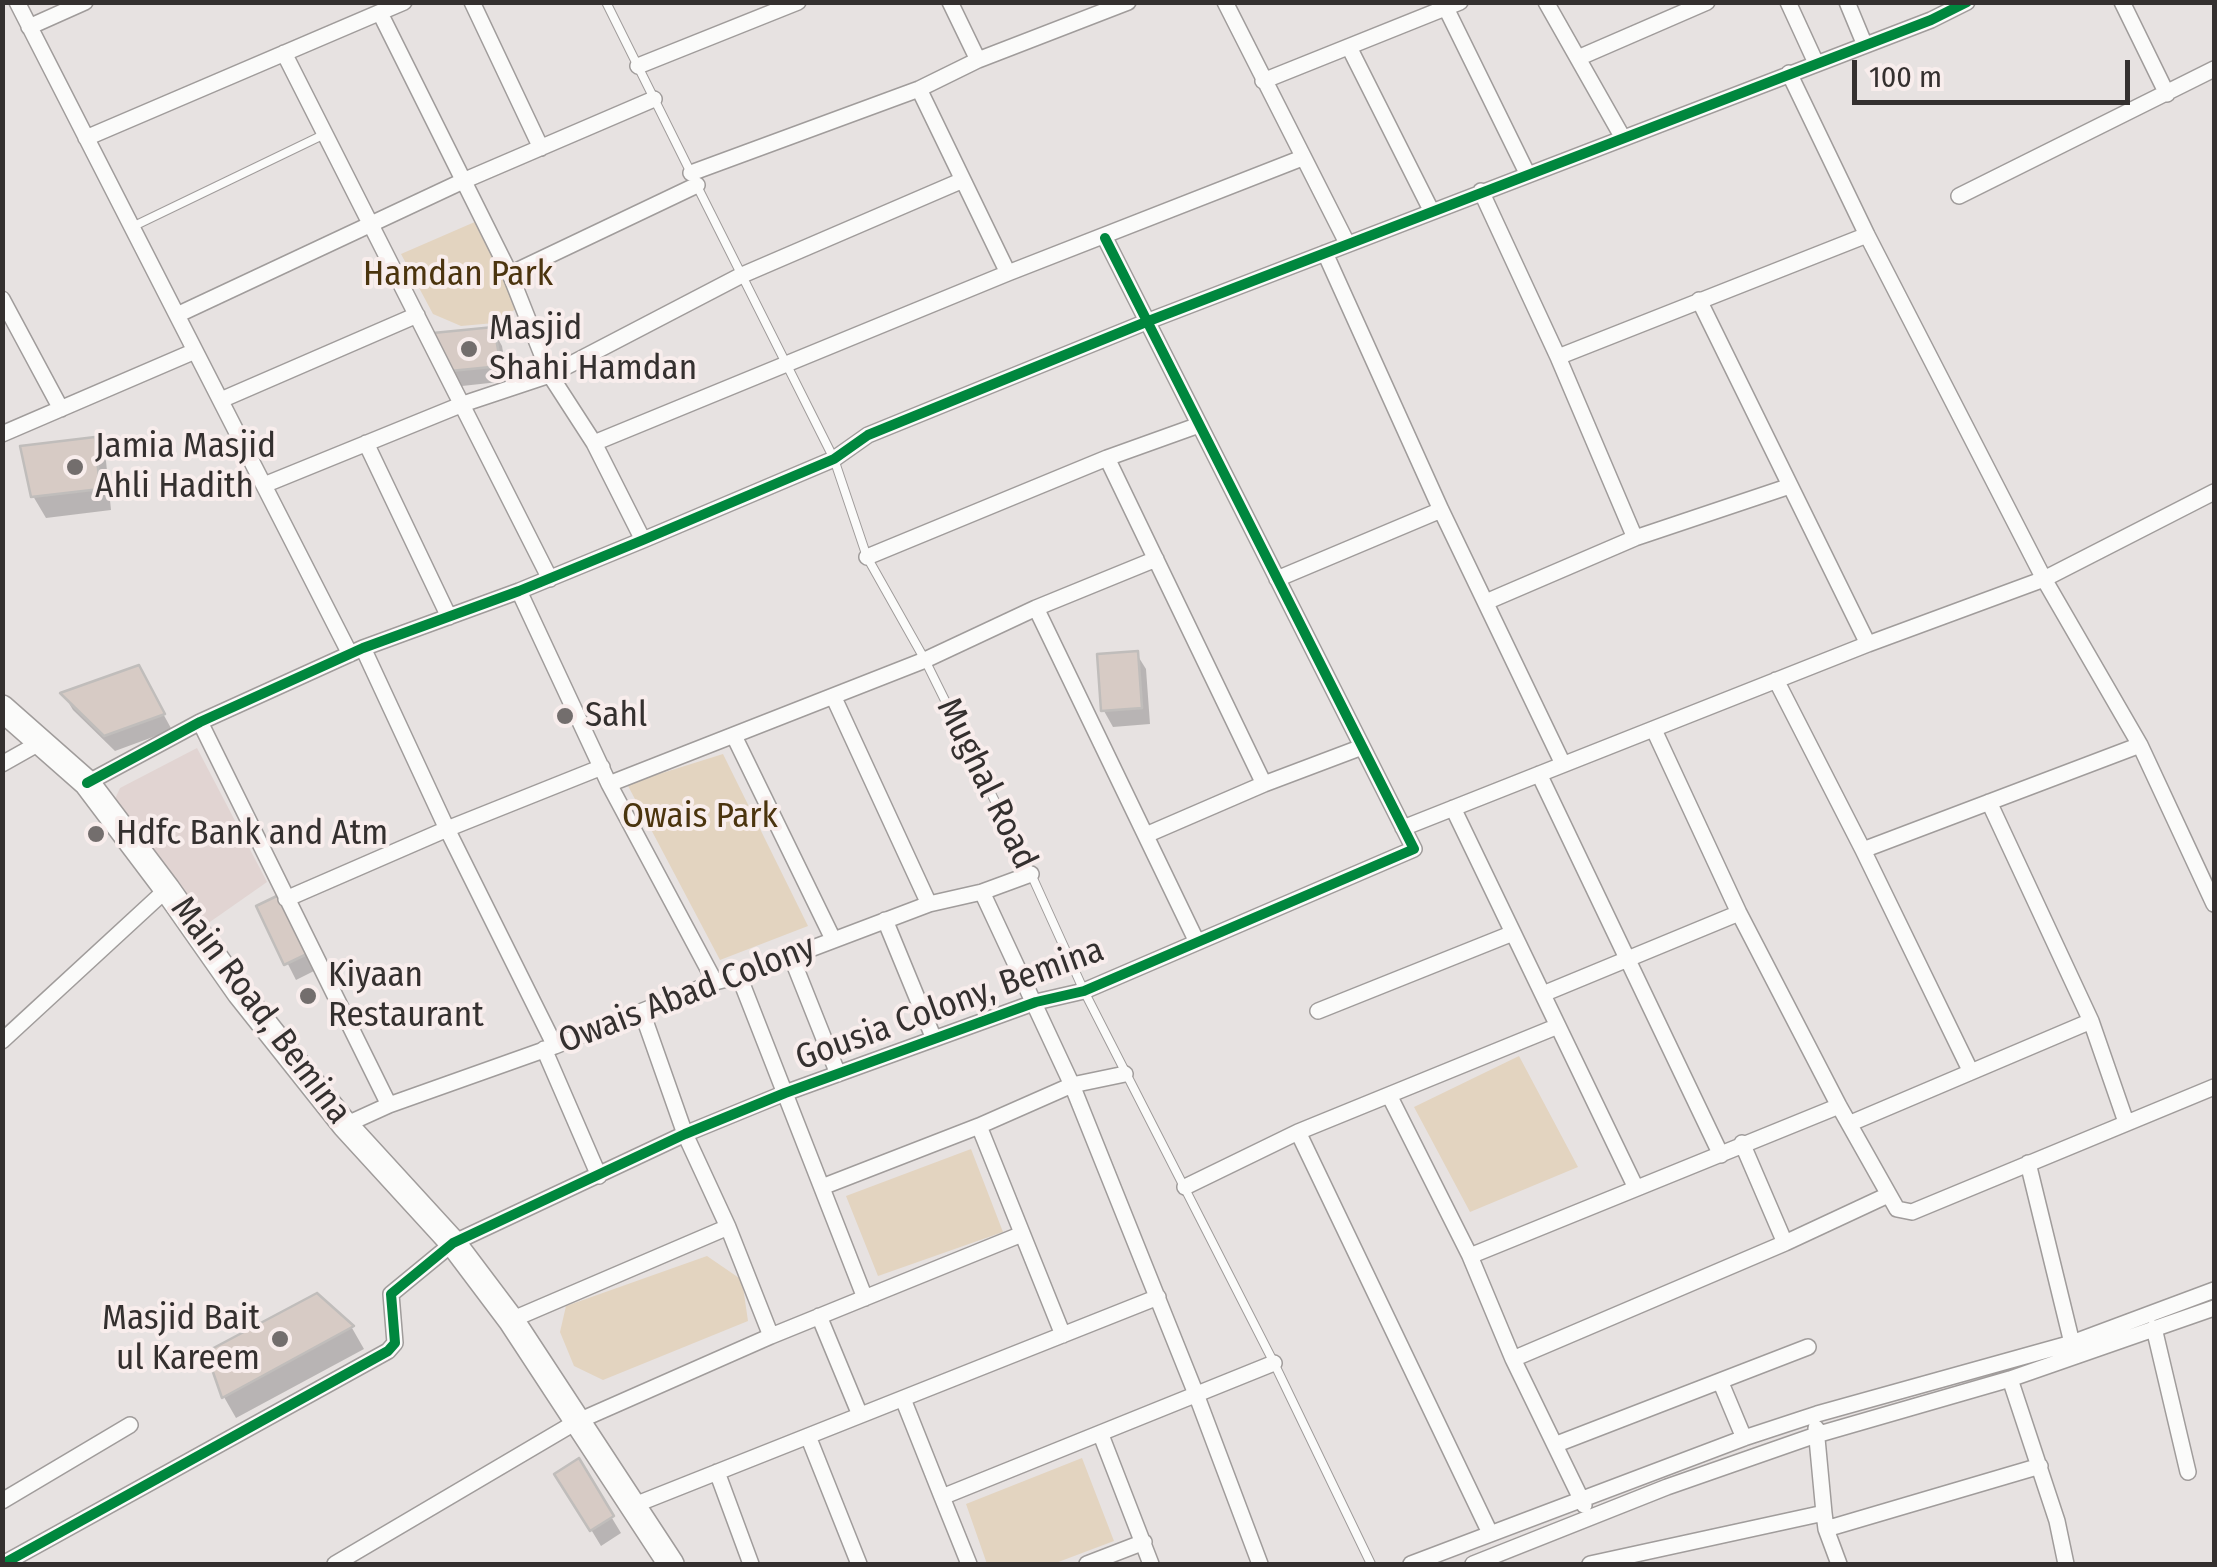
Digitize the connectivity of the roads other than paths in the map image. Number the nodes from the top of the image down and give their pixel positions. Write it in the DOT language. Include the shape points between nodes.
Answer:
graph roads {
  1 [pos="17,2"];
  2 [pos="84,2"];
  3 [pos="404,2"];
  4 [pos="472,2"];
  5 [pos="606,2"];
  6 [pos="798,2"];
  7 [pos="950,2"];
  8 [pos="1128,2"];
  9 [pos="1224,2"];
  10 [pos="1546,2"];
  11 [pos="1707,2"];
  12 [pos="1788,2"];
  13 [pos="1848,2"];
  14 [pos="1921,2"];
  15 [pos="1967,2"];
  16 [pos="2122,2"];
  17 [pos="1450,4"];
  18 [pos="1091,9"];
  19 [pos="380,12"];
  20 [pos="1931,20"];
  21 [pos="29,27"];
  22 [pos="1864,43"];
  23 [pos="1349,46"];
  24 [pos="284,54"];
  25 [pos="1578,58"];
  26 [pos="978,60"];
  27 [pos="1816,63"];
  28 [pos="638,66"];
  29 [pos="2214,69"];
  30 [pos="1789,72"];
  31 [pos="1264,81"];
  32 [pos="919,89"];
  33 [pos="2168,94"];
  34 [pos="654,99"];
  35 [pos="326,134"];
  36 [pos="86,138"];
  37 [pos="1623,138"];
  38 [pos="541,148"];
  39 [pos="1302,158"];
  40 [pos="1528,176"];
  41 [pos="694,179"];
  42 [pos="963,180"];
  43 [pos="464,181"];
  44 [pos="1481,190"];
  45 [pos="1959,196"];
  46 [pos="1431,210"];
  47 [pos="372,224"];
  48 [pos="132,227"];
  49 [pos="1867,234"];
  50 [pos="1105,238"];
  51 [pos="1347,243"];
  52 [pos="1326,253"];
  53 [pos="1008,273"];
  54 [pos="510,274"];
  55 [pos="740,276"];
  56 [pos="2,300"];
  57 [pos="1699,300"];
  58 [pos="177,315"];
  59 [pos="418,315"];
  60 [pos="1146,322"];
  61 [pos="195,350"];
  62 [pos="1558,357"];
  63 [pos="787,366"];
  64 [pos="550,375"];
  65 [pos="221,400"];
  66 [pos="462,404"];
  67 [pos="61,409"];
  68 [pos="1199,425"];
  69 [pos="2,434"];
  70 [pos="366,443"];
  71 [pos="594,444"];
  72 [pos="1107,458"];
  73 [pos="834,459"];
  74 [pos="264,485"];
  75 [pos="1790,486"];
  76 [pos="2214,492"];
  77 [pos="1441,510"];
  78 [pos="1635,538"];
  79 [pos="643,540"];
  80 [pos="867,557"];
  81 [pos="1156,559"];
  82 [pos="550,578"];
  83 [pos="1277,579"];
  84 [pos="2044,579"];
  85 [pos="519,591"];
  86 [pos="1486,602"];
  87 [pos="1036,608"];
  88 [pos="448,617"];
  89 [pos="1868,644"];
  90 [pos="357,651"];
  91 [pos="925,660"];
  92 [pos="1776,680"];
  93 [pos="834,698"];
  94 [pos="2,708"];
  95 [pos="200,722"];
  96 [pos="1654,730"];
  97 [pos="734,736"];
  98 [pos="41,742"];
  99 [pos="2140,745"];
  100 [pos="1362,747"];
  101 [pos="2,764"];
  102 [pos="1563,764"];
  103 [pos="602,767"];
  104 [pos="1539,774"];
  105 [pos="87,783"];
  106 [pos="609,784"];
  107 [pos="1264,784"];
  108 [pos="1989,802"];
  109 [pos="1452,808"];
  110 [pos="447,828"];
  111 [pos="1404,828"];
  112 [pos="1146,836"];
  113 [pos="1863,850"];
  114 [pos="1032,874"];
  115 [pos="168,889"];
  116 [pos="982,892"];
  117 [pos="286,899"];
  118 [pos="2213,900"];
  119 [pos="929,904"];
  120 [pos="1739,914"];
  121 [pos="885,920"];
  122 [pos="1512,933"];
  123 [pos="833,939"];
  124 [pos="1196,940"];
  125 [pos="790,956"];
  126 [pos="1627,962"];
  127 [pos="739,976"];
  128 [pos="716,982"];
  129 [pos="1084,991"];
  130 [pos="1543,994"];
  131 [pos="1036,1002"];
  132 [pos="1318,1011"];
  133 [pos="642,1012"];
  134 [pos="2091,1021"];
  135 [pos="1558,1026"];
  136 [pos="934,1039"];
  137 [pos="2,1041"];
  138 [pos="550,1047"];
  139 [pos="1970,1070"];
  140 [pos="838,1074"];
  141 [pos="1125,1074"];
  142 [pos="1072,1085"];
  143 [pos="2214,1087"];
  144 [pos="785,1093"];
  145 [pos="1389,1095"];
  146 [pos="390,1105"];
  147 [pos="1839,1106"];
  148 [pos="1850,1122"];
  149 [pos="2126,1122"];
  150 [pos="345,1125"];
  151 [pos="979,1126"];
  152 [pos="1298,1132"];
  153 [pos="685,1134"];
  154 [pos="1742,1144"];
  155 [pos="1721,1156"];
  156 [pos="2028,1163"];
  157 [pos="598,1176"];
  158 [pos="1635,1186"];
  159 [pos="822,1187"];
  160 [pos="1185,1187"];
  161 [pos="1888,1195"];
  162 [pos="728,1227"];
  163 [pos="1022,1234"];
  164 [pos="453,1242"];
  165 [pos="1785,1243"];
  166 [pos="1470,1256"];
  167 [pos="2214,1290"];
  168 [pos="865,1298"];
  169 [pos="1158,1298"];
  170 [pos="2214,1308"];
  171 [pos="820,1316"];
  172 [pos="511,1320"];
  173 [pos="2154,1328"];
  174 [pos="1064,1335"];
  175 [pos="772,1336"];
  176 [pos="2072,1344"];
  177 [pos="1808,1347"];
  178 [pos="1514,1359"];
  179 [pos="1274,1363"];
  180 [pos="2010,1378"];
  181 [pos="1721,1383"];
  182 [pos="1196,1394"];
  183 [pos="903,1398"];
  184 [pos="1816,1414"];
  185 [pos="860,1415"];
  186 [pos="576,1422"];
  187 [pos="130,1424"];
  188 [pos="1101,1435"];
  189 [pos="1816,1435"];
  190 [pos="808,1436"];
  191 [pos="1744,1438"];
  192 [pos="1557,1444"];
  193 [pos="2040,1466"];
  194 [pos="717,1472"];
  195 [pos="2188,1472"];
  196 [pos="942,1497"];
  197 [pos="1582,1500"];
  198 [pos="2,1501"];
  199 [pos="632,1506"];
  200 [pos="1591,1518"];
  201 [pos="1825,1521"];
  202 [pos="1490,1533"];
  203 [pos="1144,1542"];
  204 [pos="7,1560"];
  205 [pos="335,1564"];
  206 [pos="671,1564"];
  207 [pos="752,1564"];
  208 [pos="860,1564"];
  209 [pos="968,1564"];
  210 [pos="1087,1564"];
  211 [pos="1151,1564"];
  212 [pos="1260,1564"];
  213 [pos="1371,1564"];
  214 [pos="1411,1564"];
  215 [pos="1473,1564"];
  216 [pos="1590,1564"];
  217 [pos="1840,1564"];
  218 [pos="2066,1564"];
  1 -- 21 [label="street"];
  2 -- 21 [label="street"];
  3 -- 19 [label="street"];
  4 -- 38 [label="street"];
  5 -- 28 [label="lane, Mughal Road"];
  6 -- 28 [label="street"];
  7 -- 26 [label="street"];
  8 -- 18 [label="street"];
  9 -- 31 [label="street"];
  10 -- 25 [label="street"];
  11 -- 25 [label="street"];
  12 -- 27 [label="street"];
  13 -- 22 [label="street"];
  14 -- 20 [label="street"];
  15 -- 20 [label="street"];
  16 -- 33 [label="street"];
  17 -- 23 [label="street"];
  17 -- 40 [label="street"];
  18 -- 26 [label="street"];
  19 -- 24 [label="street"];
  19 -- 43 [label="street"];
  20 -- 22 [label="street"];
  21 -- 36 [label="street"];
  22 -- 27 [label="street"];
  23 -- 31 [label="street"];
  23 -- 46 [label="street"];
  24 -- 35 [label="street"];
  24 -- 36 [label="street"];
  25 -- 37 [label="street"];
  26 -- 32 [label="street"];
  27 -- 30 [label="street"];
  28 -- 34 [label="lane, Mughal Road"];
  29 -- 33 [label="street"];
  30 -- 37 [label="street"];
  30 -- 49 [label="street"];
  31 -- 39 [label="street"];
  32 -- 41 [label="street"];
  32 -- 42 [label="street"];
  33 -- 45 [label="street"];
  34 -- 38 [label="street"];
  34 -- 41 [label="lane, Mughal Road"];
  35 -- 47 [label="street"];
  35 -- 48 [label="lane"];
  36 -- 48 [label="street"];
  37 -- 40 [label="street"];
  38 -- 43 [label="street"];
  39 -- 50 [label="street"];
  39 -- 51 [label="street"];
  40 -- 44 [label="street"];
  41 -- 54 [label="street"];
  41 -- 55 [label="lane, Mughal Road"];
  42 -- 53 [label="street"];
  42 -- 55 [label="street"];
  43 -- 47 [label="street"];
  43 -- 54 [label="street"];
  44 -- 46 [label="street"];
  44 -- 62 [label="street"];
  46 -- 51 [label="street"];
  47 -- 58 [label="street"];
  47 -- 59 [label="street"];
  48 -- 58 [label="street"];
  49 -- 57 [label="street"];
  49 -- 84 [label="street"];
  50 -- 53 [label="street"];
  50 -- 60 [label="street"];
  51 -- 52 [label="street"];
  52 -- 60 [label="street"];
  52 -- 77 [label="street"];
  53 -- 63 [label="street"];
  54 -- 64 [label="street"];
  55 -- 63 [label="lane, Mughal Road"];
  55 -- 64 [label="street"];
  56 -- 67 [label="street"];
  57 -- 62 [label="street"];
  57 -- 75 [label="street"];
  58 -- 61 [label="street"];
  59 -- 65 [label="street"];
  59 -- 66 [label="street"];
  60 -- 68 [label="street"];
  60 -- 73 [label="street" via="868,435"];
  61 -- 65 [label="street"];
  61 -- 67 [label="street"];
  62 -- 78 [label="street"];
  63 -- 71 [label="street"];
  63 -- 73 [label="lane, Mughal Road"];
  64 -- 66 [label="street"];
  64 -- 71 [label="street"];
  65 -- 74 [label="street"];
  66 -- 70 [label="street"];
  66 -- 82 [label="street"];
  67 -- 69 [label="street"];
  68 -- 72 [label="street"];
  68 -- 83 [label="street"];
  70 -- 74 [label="street"];
  70 -- 88 [label="street"];
  71 -- 79 [label="street"];
  72 -- 80 [label="street"];
  72 -- 81 [label="street"];
  73 -- 79 [label="street"];
  73 -- 80 [label="lane, Mughal Road"];
  74 -- 90 [label="street"];
  75 -- 78 [label="street"];
  75 -- 89 [label="street"];
  76 -- 84 [label="street"];
  77 -- 83 [label="street"];
  77 -- 86 [label="street"];
  78 -- 86 [label="street"];
  79 -- 82 [label="street"];
  80 -- 91 [label="lane, Mughal Road"];
  81 -- 87 [label="street"];
  81 -- 107 [label="street"];
  82 -- 85 [label="street"];
  83 -- 100 [label="street"];
  84 -- 89 [label="street"];
  84 -- 99 [label="street"];
  85 -- 88 [label="street"];
  85 -- 103 [label="street"];
  86 -- 102 [label="street"];
  87 -- 91 [label="street"];
  87 -- 112 [label="street"];
  88 -- 90 [label="street"];
  89 -- 92 [label="street"];
  90 -- 95 [label="street"];
  90 -- 110 [label="street"];
  91 -- 93 [label="street"];
  91 -- 114 [label="lane, Mughal Road"];
  92 -- 96 [label="street"];
  92 -- 113 [label="street"];
  93 -- 97 [label="street"];
  93 -- 119 [label="street"];
  94 -- 98 [label="main road, Main Road, Bemina"];
  95 -- 105 [label="street"];
  95 -- 117 [label="street"];
  96 -- 102 [label="street"];
  96 -- 120 [label="street"];
  97 -- 106 [label="street"];
  97 -- 123 [label="street"];
  98 -- 101 [label="street"];
  98 -- 105 [label="main road, Main Road, Bemina"];
  99 -- 108 [label="street"];
  99 -- 118 [label="street"];
  100 -- 107 [label="street"];
  100 -- 111 [label="street"];
  102 -- 104 [label="street"];
  103 -- 106 [label="street"];
  103 -- 110 [label="street"];
  104 -- 109 [label="street"];
  104 -- 126 [label="street"];
  105 -- 115 [label="main road, Main Road, Bemina"];
  106 -- 128 [label="street"];
  107 -- 112 [label="street"];
  108 -- 113 [label="street"];
  108 -- 134 [label="street"];
  109 -- 111 [label="street"];
  109 -- 122 [label="street"];
  110 -- 117 [label="street"];
  110 -- 138 [label="street"];
  111 -- 124 [label="street, Gousia Colony, Bemina" via="1414,849"];
  112 -- 124 [label="street"];
  113 -- 139 [label="street"];
  114 -- 116 [label="street, Owais Abad Colony"];
  114 -- 129 [label="lane, Mughal Road"];
  115 -- 137 [label="street"];
  115 -- 150 [label="main road, Main Road, Bemina"];
  116 -- 119 [label="street, Owais Abad Colony"];
  116 -- 131 [label="street"];
  117 -- 146 [label="street"];
  119 -- 121 [label="street, Owais Abad Colony"];
  120 -- 126 [label="street"];
  120 -- 147 [label="street"];
  121 -- 123 [label="street, Owais Abad Colony"];
  121 -- 136 [label="street"];
  122 -- 130 [label="street"];
  122 -- 132 [label="street"];
  123 -- 125 [label="street, Owais Abad Colony"];
  124 -- 129 [label="street, Gousia Colony, Bemina"];
  125 -- 127 [label="street, Owais Abad Colony"];
  125 -- 140 [label="street"];
  126 -- 130 [label="street"];
  126 -- 155 [label="street"];
  127 -- 128 [label="street, Owais Abad Colony"];
  127 -- 144 [label="street"];
  128 -- 133 [label="street, Owais Abad Colony"];
  129 -- 131 [label="street, Gousia Colony, Bemina"];
  129 -- 141 [label="lane, Mughal Road"];
  130 -- 135 [label="street"];
  131 -- 136 [label="street, Gousia Colony, Bemina"];
  131 -- 142 [label="street"];
  133 -- 138 [label="street, Owais Abad Colony"];
  133 -- 153 [label="street"];
  134 -- 139 [label="street"];
  134 -- 149 [label="street"];
  135 -- 145 [label="street"];
  135 -- 158 [label="street"];
  136 -- 140 [label="street, Gousia Colony, Bemina"];
  138 -- 146 [label="street, Owais Abad Colony"];
  138 -- 157 [label="street"];
  139 -- 148 [label="street"];
  140 -- 144 [label="street, Gousia Colony, Bemina"];
  141 -- 142 [label="street"];
  141 -- 160 [label="lane, Mughal Road"];
  142 -- 151 [label="street"];
  142 -- 169 [label="street"];
  143 -- 149 [label="street"];
  144 -- 153 [label="street, Gousia Colony, Bemina"];
  144 -- 159 [label="street"];
  145 -- 152 [label="street"];
  145 -- 166 [label="street"];
  146 -- 150 [label="street, Owais Abad Colony"];
  147 -- 148 [label="street"];
  147 -- 154 [label="street"];
  148 -- 161 [label="street"];
  149 -- 156 [label="street"];
  150 -- 164 [label="main road, Main Road, Bemina"];
  151 -- 159 [label="street"];
  151 -- 163 [label="street"];
  152 -- 160 [label="street"];
  152 -- 202 [label="street"];
  153 -- 157 [label="street, Gousia Colony, Bemina"];
  153 -- 162 [label="street"];
  154 -- 155 [label="street"];
  154 -- 165 [label="street"];
  155 -- 158 [label="street"];
  156 -- 161 [label="street" via="1912,1212 1897,1209"];
  156 -- 176 [label="street"];
  157 -- 164 [label="street, Gousia Colony, Bemina"];
  158 -- 166 [label="street"];
  159 -- 168 [label="street"];
  160 -- 179 [label="lane, Mughal Road"];
  161 -- 165 [label="street"];
  162 -- 172 [label="street"];
  162 -- 175 [label="street"];
  163 -- 168 [label="street"];
  163 -- 174 [label="street"];
  164 -- 172 [label="main road, Main Road, Bemina"];
  164 -- 204 [label="street, Gousia Colony, Bemina" via="391,1294 395,1342 388,1351"];
  165 -- 178 [label="street"];
  166 -- 178 [label="street"];
  167 -- 176 [label="street"];
  168 -- 171 [label="street"];
  169 -- 174 [label="street"];
  169 -- 182 [label="street"];
  170 -- 173 [label="street"];
  171 -- 175 [label="street"];
  171 -- 185 [label="street"];
  172 -- 186 [label="main road, Main Road, Bemina"];
  173 -- 180 [label="street"];
  173 -- 195 [label="street"];
  174 -- 183 [label="street"];
  175 -- 186 [label="street"];
  176 -- 184 [label="street"];
  177 -- 181 [label="street"];
  178 -- 192 [label="street"];
  179 -- 182 [label="street"];
  179 -- 213 [label="lane, Mughal Road"];
  180 -- 189 [label="street"];
  180 -- 193 [label="street"];
  181 -- 191 [label="street"];
  181 -- 192 [label="street"];
  182 -- 188 [label="street"];
  182 -- 212 [label="street"];
  183 -- 185 [label="street"];
  183 -- 196 [label="street"];
  184 -- 189 [label="street"];
  184 -- 191 [label="street"];
  185 -- 190 [label="street"];
  186 -- 199 [label="main road, Main Road, Bemina"];
  186 -- 205 [label="street"];
  187 -- 198 [label="street"];
  188 -- 196 [label="street"];
  188 -- 203 [label="street"];
  189 -- 200 [label="street"];
  189 -- 201 [label="street"];
  190 -- 194 [label="street"];
  190 -- 208 [label="street"];
  191 -- 197 [label="street"];
  192 -- 197 [label="street"];
  193 -- 201 [label="street"];
  193 -- 218 [label="street"];
  194 -- 199 [label="street"];
  194 -- 207 [label="street"];
  196 -- 209 [label="street"];
  197 -- 200 [label="street"];
  197 -- 202 [label="street"];
  199 -- 206 [label="main road, Main Road, Bemina"];
  200 -- 215 [label="street"];
  201 -- 216 [label="street"];
  201 -- 217 [label="street"];
  202 -- 214 [label="street"];
  203 -- 210 [label="street"];
  203 -- 211 [label="street"];
}
